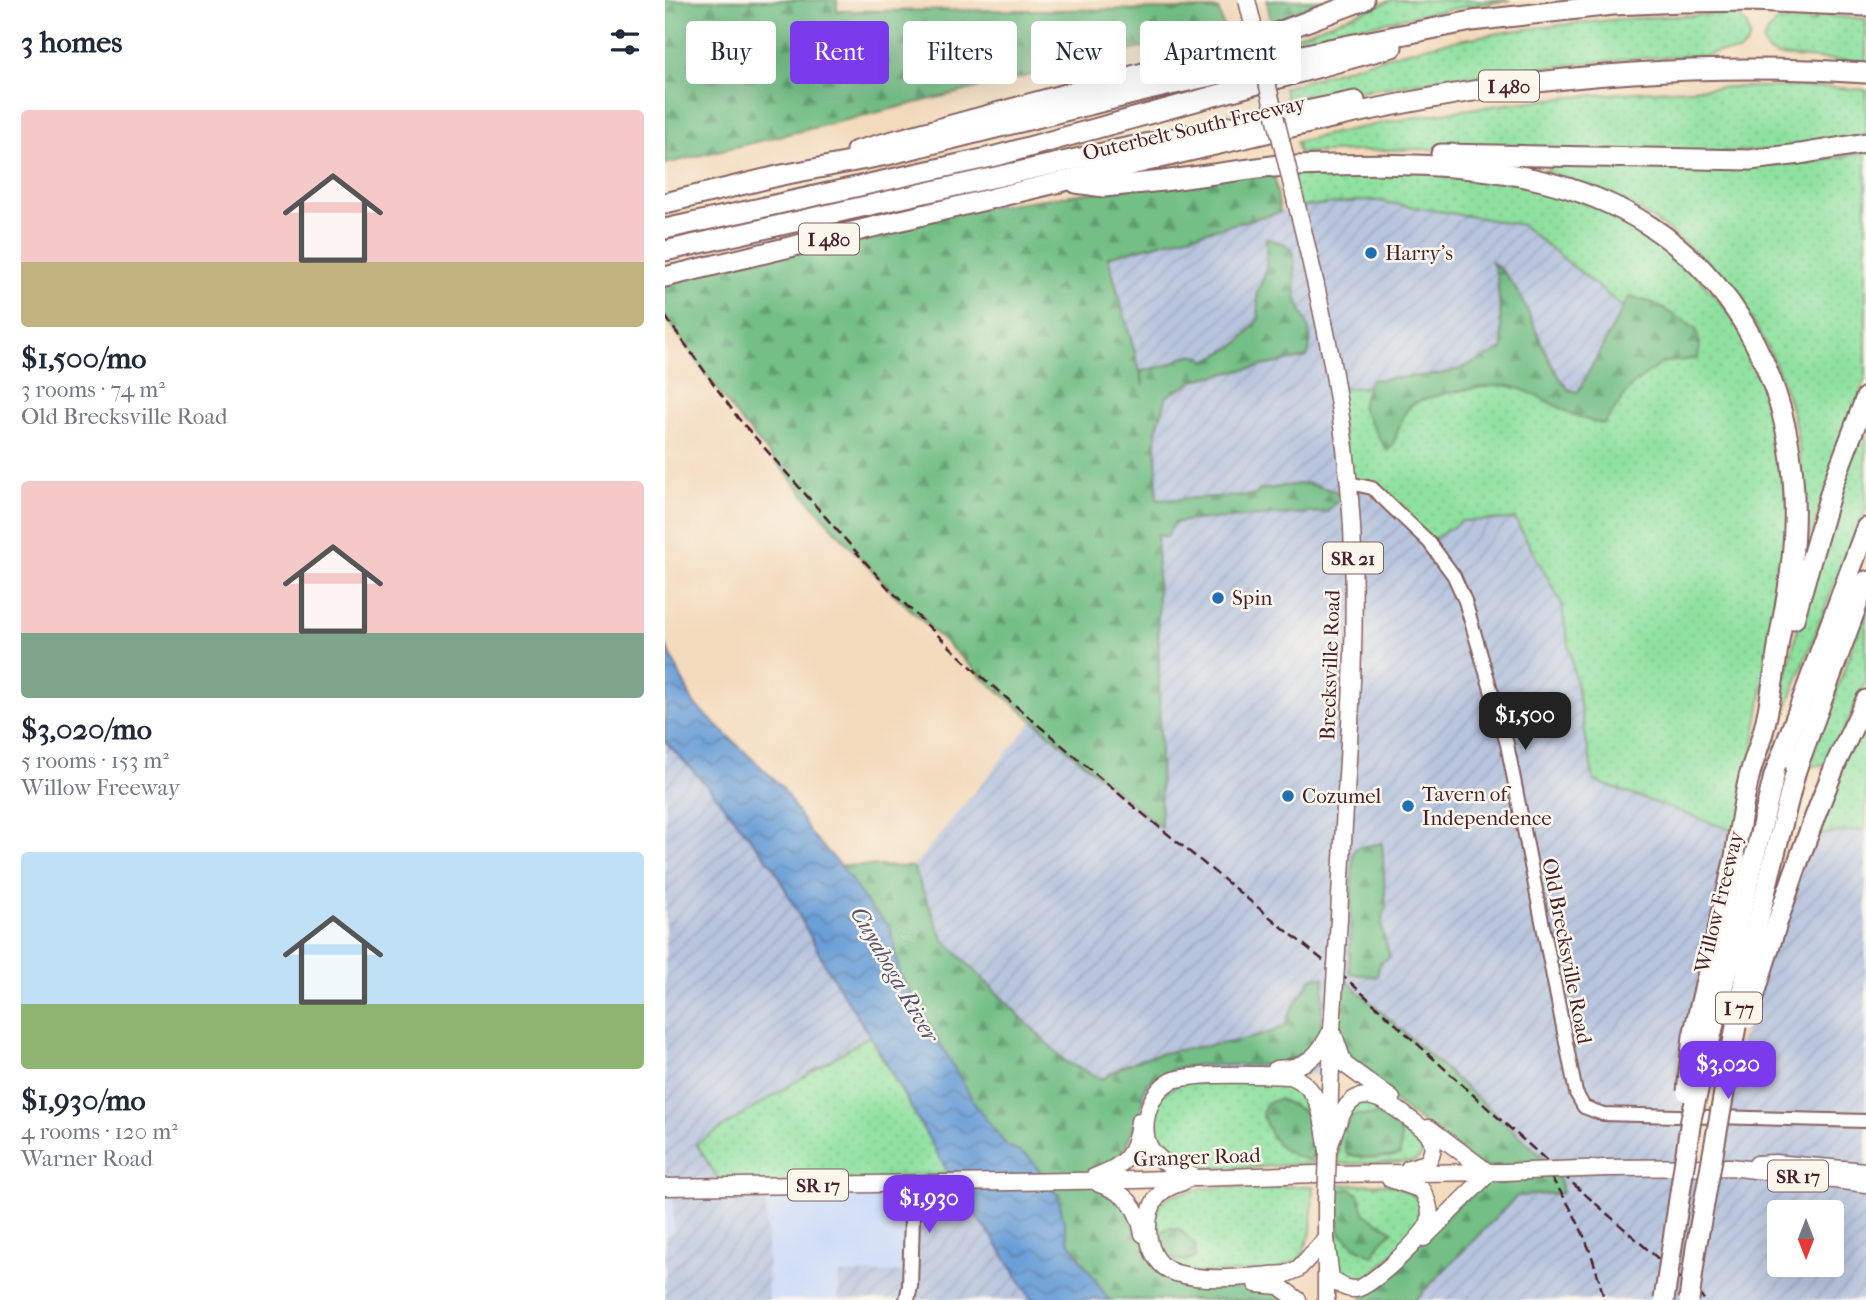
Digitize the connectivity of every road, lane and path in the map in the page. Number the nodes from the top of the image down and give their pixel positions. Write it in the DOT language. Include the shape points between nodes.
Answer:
graph roads {
  1 [pos="1247,0"];
  2 [pos="1364,0"];
  3 [pos="1613,5"];
  4 [pos="1866,6"];
  5 [pos="1866,74"];
  6 [pos="1440,97"];
  7 [pos="1866,143"];
  8 [pos="885,148"];
  9 [pos="1273,167"];
  10 [pos="1065,181"];
  11 [pos="665,203"];
  12 [pos="665,229"];
  13 [pos="665,251"];
  14 [pos="665,277"];
  15 [pos="1866,397"];
  16 [pos="1349,483"];
  17 [pos="1866,528"];
  18 [pos="1866,581"];
  19 [pos="1866,700"];
  20 [pos="1766,721"];
  21 [pos="1332,1029"];
  22 [pos="1866,1121"];
  23 [pos="1328,1151"];
  24 [pos="1497,1172"];
  25 [pos="1371,1173"];
  26 [pos="1865,1177"];
  27 [pos="1197,1178"];
  28 [pos="1087,1180"];
  29 [pos="913,1183"];
  30 [pos="665,1186"];
  31 [pos="1326,1239"];
  32 [pos="1696,1248"];
  33 [pos="907,1300"];
  34 [pos="1298,1300"];
  35 [pos="1325,1300"];
  36 [pos="1360,1300"];
  37 [pos="1663,1300"];
  38 [pos="1689,1300"];
  1 -- 16 [label="main road, Brecksville Road / SR 21, bridge" via="1333,367"];
  2 -- 8 [label="highway" via="1245,44"];
  3 -- 4 [label="highway" via="1752,1"];
  3 -- 8 [label="highway" via="1395,34"];
  3 -- 12 [label="highway" via="1409,43 996,156"];
  5 -- 6 [label="highway, Outerbelt South Freeway / I 480" via="1771,69 1622,73"];
  6 -- 10 [label="highway, Outerbelt South Freeway / I 480"];
  6 -- 13 [label="highway" via="1357,100"];
  7 -- 9 [label="highway" via="1750,160 1453,154 1336,158"];
  8 -- 11 [label="highway"];
  9 -- 10 [label="highway" via="1104,187"];
  9 -- 20 [label="highway" via="1362,163 1465,167 1575,188 1654,228 1720,289 1771,375 1792,455 1793,551"];
  10 -- 14 [label="highway, Outerbelt South Freeway / I 480"];
  15 -- 20 [label="highway" via="1817,533"];
  16 -- 21 [label="main road, Brecksville Road / SR 21, bridge" via="1353,623"];
  16 -- 22 [label="street, Old Brecksville Road" via="1372,488 1408,521 1441,557 1465,601 1507,744 1576,1093 1584,1107 1603,1114"];
  17 -- 37 [label="highway, Willow Freeway / I 77, bridge" via="1774,776 1691,1119"];
  18 -- 32 [label="highway, Willow Freeway / I 77, bridge" via="1795,770 1747,965"];
  19 -- 32 [label="highway, bridge" via="1806,836 1764,962"];
  20 -- 37 [label="highway, bridge" via="1693,1036"];
  21 -- 23 [label="main road, Brecksville Road / SR 21"];
  21 -- 24 [label="main road" via="1344,1064"];
  21 -- 28 [label="main road" via="1317,1055 1296,1066 1186,1070 1163,1077 1144,1098 1132,1152 1116,1167"];
  23 -- 25 [label="main road" via="1346,1105 1364,1097 1382,1098 1427,1133 1433,1149 1422,1166"];
  23 -- 27 [label="main road" via="1320,1104 1303,1081 1261,1075 1171,1081 1151,1102 1146,1135 1151,1150 1164,1163"];
  23 -- 31 [label="main road, Brecksville Road / SR 21, bridge"];
  24 -- 25 [label="main road, Granger Road / SR 17"];
  24 -- 26 [label="main road, Granger Road / SR 17, bridge" via="1731,1167"];
  24 -- 36 [label="main road"];
  25 -- 27 [label="main road, Granger Road / SR 17"];
  25 -- 31 [label="main road" via="1422,1190 1429,1203 1429,1221 1422,1234 1372,1281 1357,1289 1331,1279"];
  27 -- 28 [label="main road, Granger Road / SR 17"];
  27 -- 31 [label="main road" via="1163,1192 1149,1216 1149,1241 1155,1257 1173,1273 1201,1277 1286,1274 1299,1269"];
  28 -- 29 [label="main road, Granger Road / SR 17"];
  28 -- 34 [label="main road" via="1123,1194 1135,1207 1147,1256 1158,1272 1180,1282 1279,1286"];
  29 -- 30 [label="main road, Granger Road / SR 17"];
  29 -- 33 [label="main road"];
  31 -- 35 [label="main road, Brecksville Road / SR 21"];
  32 -- 38 [label="highway, Willow Freeway / I 77, bridge"];
}
